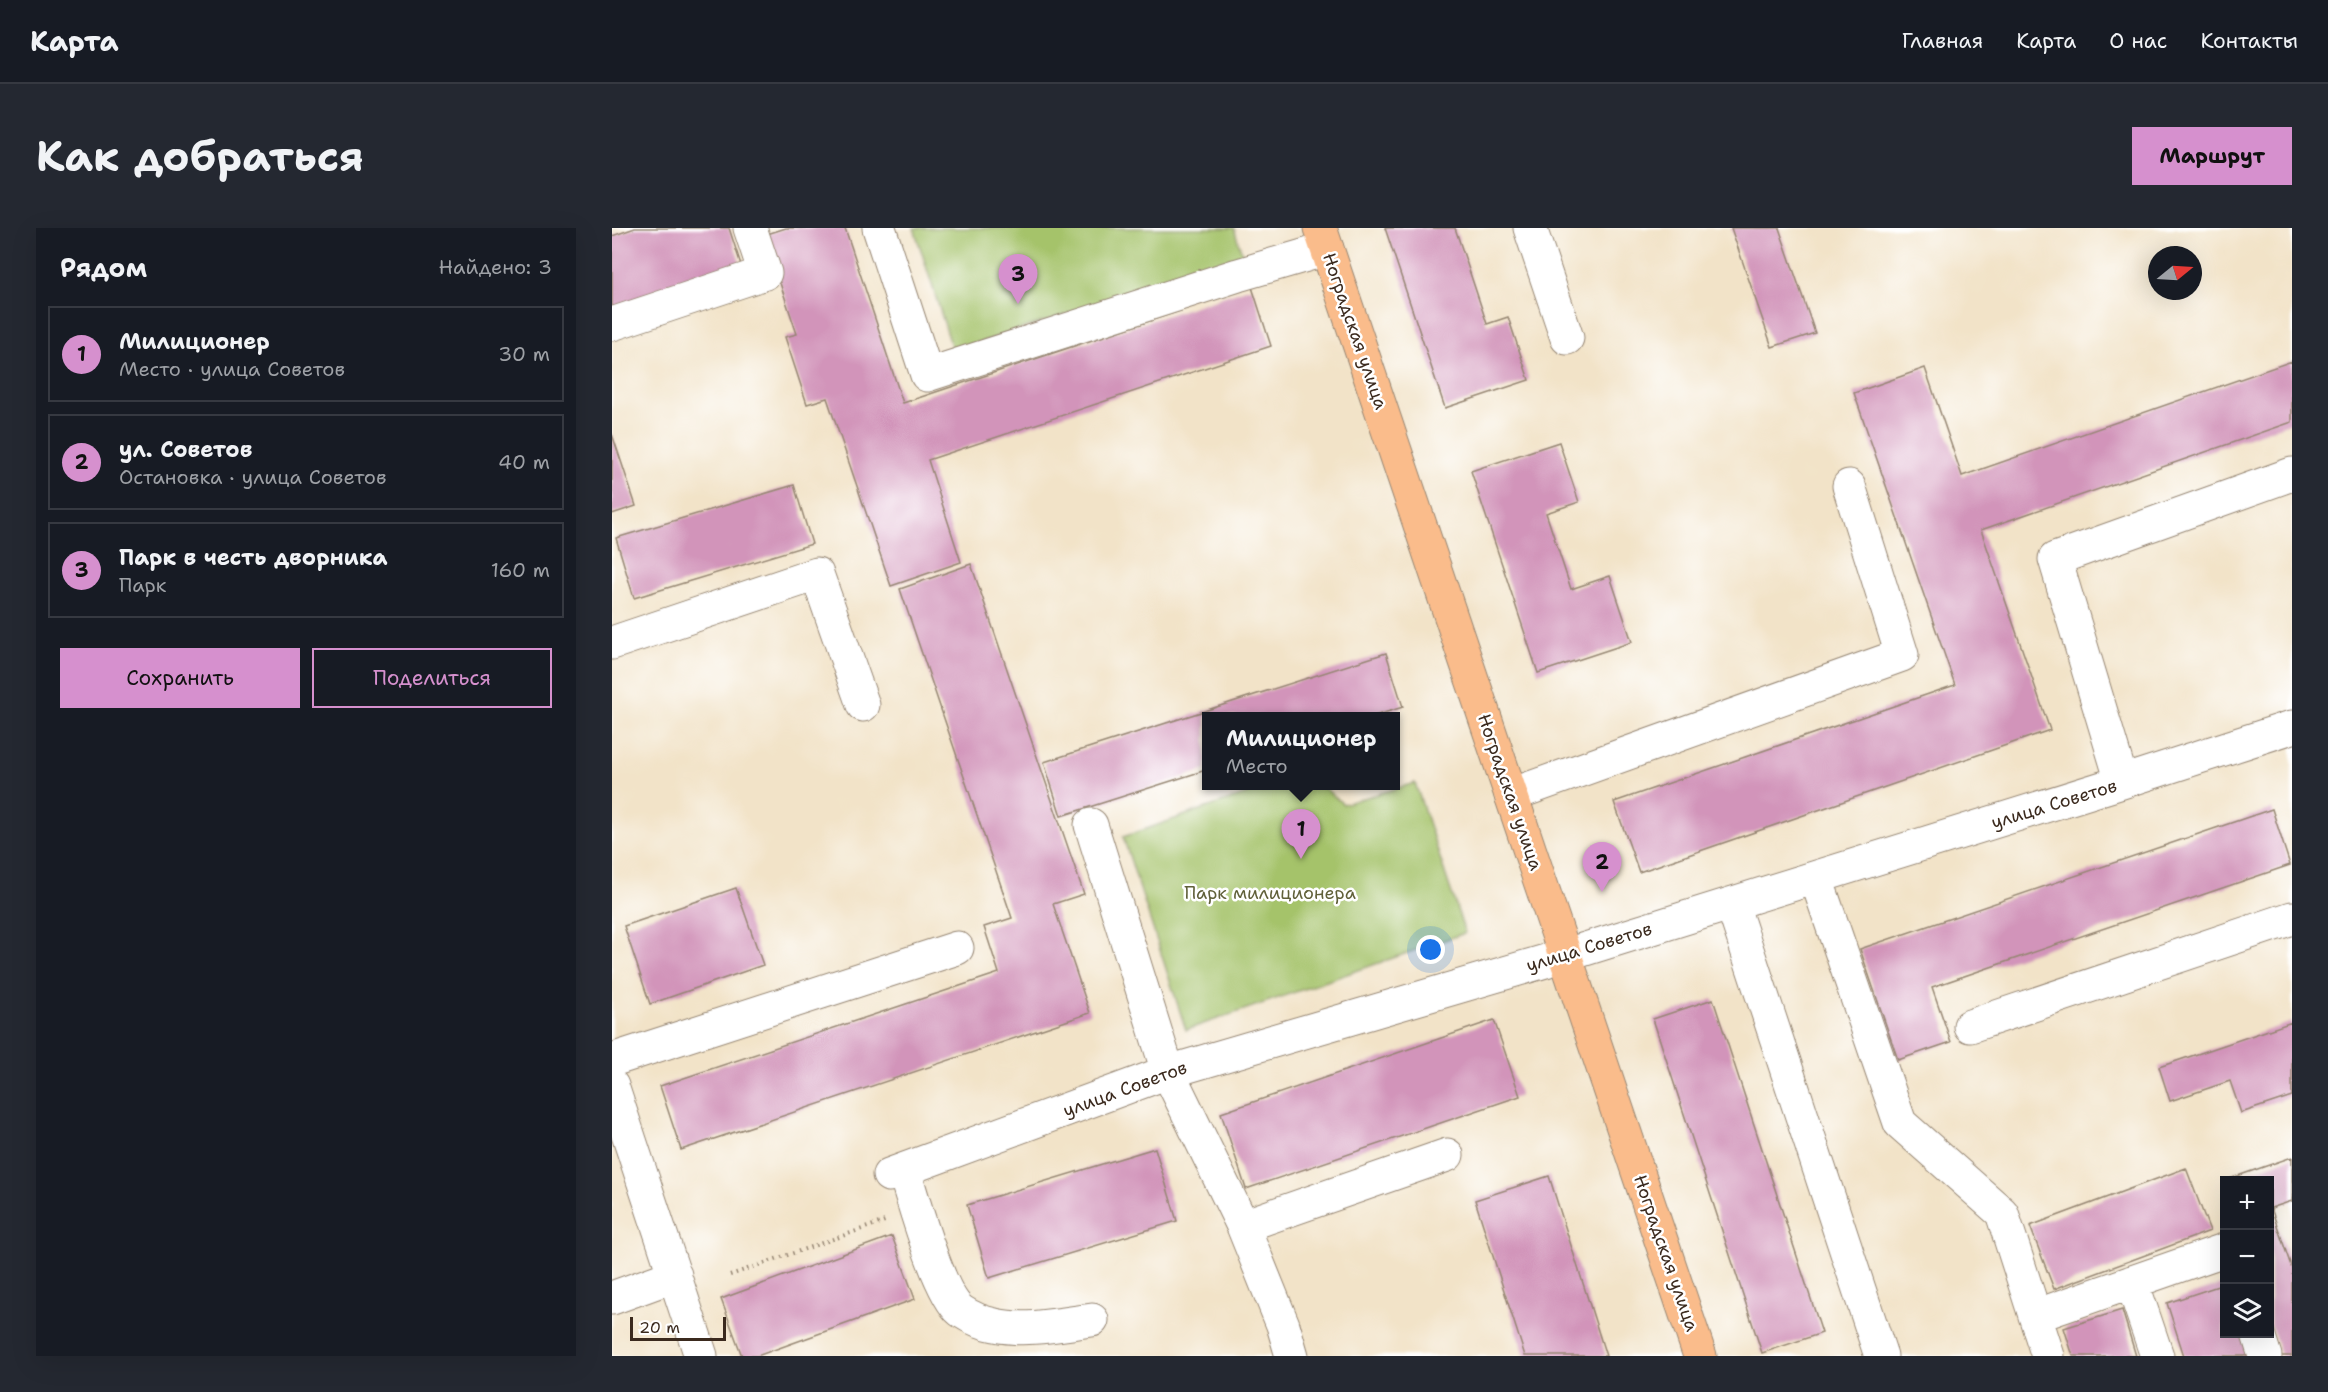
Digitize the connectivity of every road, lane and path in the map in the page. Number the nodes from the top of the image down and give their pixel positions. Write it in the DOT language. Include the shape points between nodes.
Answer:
graph roads {
  1 [pos="750,228"];
  2 [pos="879,228"];
  3 [pos="1530,228"];
  4 [pos="1324,238"];
  5 [pos="612,324"];
  6 [pos="1567,338"];
  7 [pos="2292,474"];
  8 [pos="1849,486"];
  9 [pos="612,643"];
  10 [pos="862,705"];
  11 [pos="2290,735"];
  12 [pos="2122,783"];
  13 [pos="1511,795"];
  14 [pos="1091,825"];
  15 [pos="1816,878"];
  16 [pos="1732,904"];
  17 [pos="2292,918"];
  18 [pos="957,948"];
  19 [pos="1566,955"];
  20 [pos="1970,1026"];
  21 [pos="612,1060"];
  22 [pos="1168,1072"];
  23 [pos="612,1086"];
  24 [pos="1447,1155"];
  25 [pos="888,1220"];
  26 [pos="1243,1226"];
  27 [pos="2220,1251"];
  28 [pos="675,1275"];
  29 [pos="729,1275"];
  30 [pos="2132,1282"];
  31 [pos="612,1298"];
  32 [pos="2035,1316"];
  33 [pos="1092,1320"];
  34 [pos="2259,1338"];
  35 [pos="701,1356"];
  36 [pos="1292,1356"];
  37 [pos="1700,1356"];
  38 [pos="1881,1356"];
  39 [pos="2048,1356"];
  40 [pos="2157,1356"];
  41 [pos="2265,1356"];
  1 -- 5 [label="street" via="765,273"];
  2 -- 4 [label="street" via="927,375 1238,275"];
  3 -- 6 [label="street"];
  4 -- 13 [label="main road, Ноградская улица"];
  7 -- 12 [label="street" via="2055,559"];
  8 -- 13 [label="street" via="1902,655"];
  9 -- 10 [label="street" via="817,574"];
  11 -- 12 [label="street, улица Советов"];
  12 -- 15 [label="street, улица Советов"];
  13 -- 19 [label="main road, Ноградская улица"];
  14 -- 22 [label="street"];
  15 -- 16 [label="street, улица Советов"];
  15 -- 32 [label="street" via="1900,1123 2002,1214"];
  16 -- 19 [label="street, улица Советов"];
  16 -- 38 [label="street"];
  17 -- 20 [label="street"];
  18 -- 21 [label="street"];
  19 -- 22 [label="street, улица Советов"];
  19 -- 37 [label="main road, Ноградская улица"];
  22 -- 26 [label="street"];
  22 -- 33 [label="street, улица Советов" via="897,1173 947,1292 960,1310 995,1325 1014,1327"];
  23 -- 28 [label="street"];
  24 -- 26 [label="street"];
  25 -- 29 [label="path"];
  26 -- 36 [label="street"];
  27 -- 30 [label="street"];
  28 -- 31 [label="street"];
  28 -- 35 [label="street"];
  30 -- 32 [label="street"];
  30 -- 40 [label="street"];
  32 -- 39 [label="street"];
  34 -- 41 [label="street"];
}
